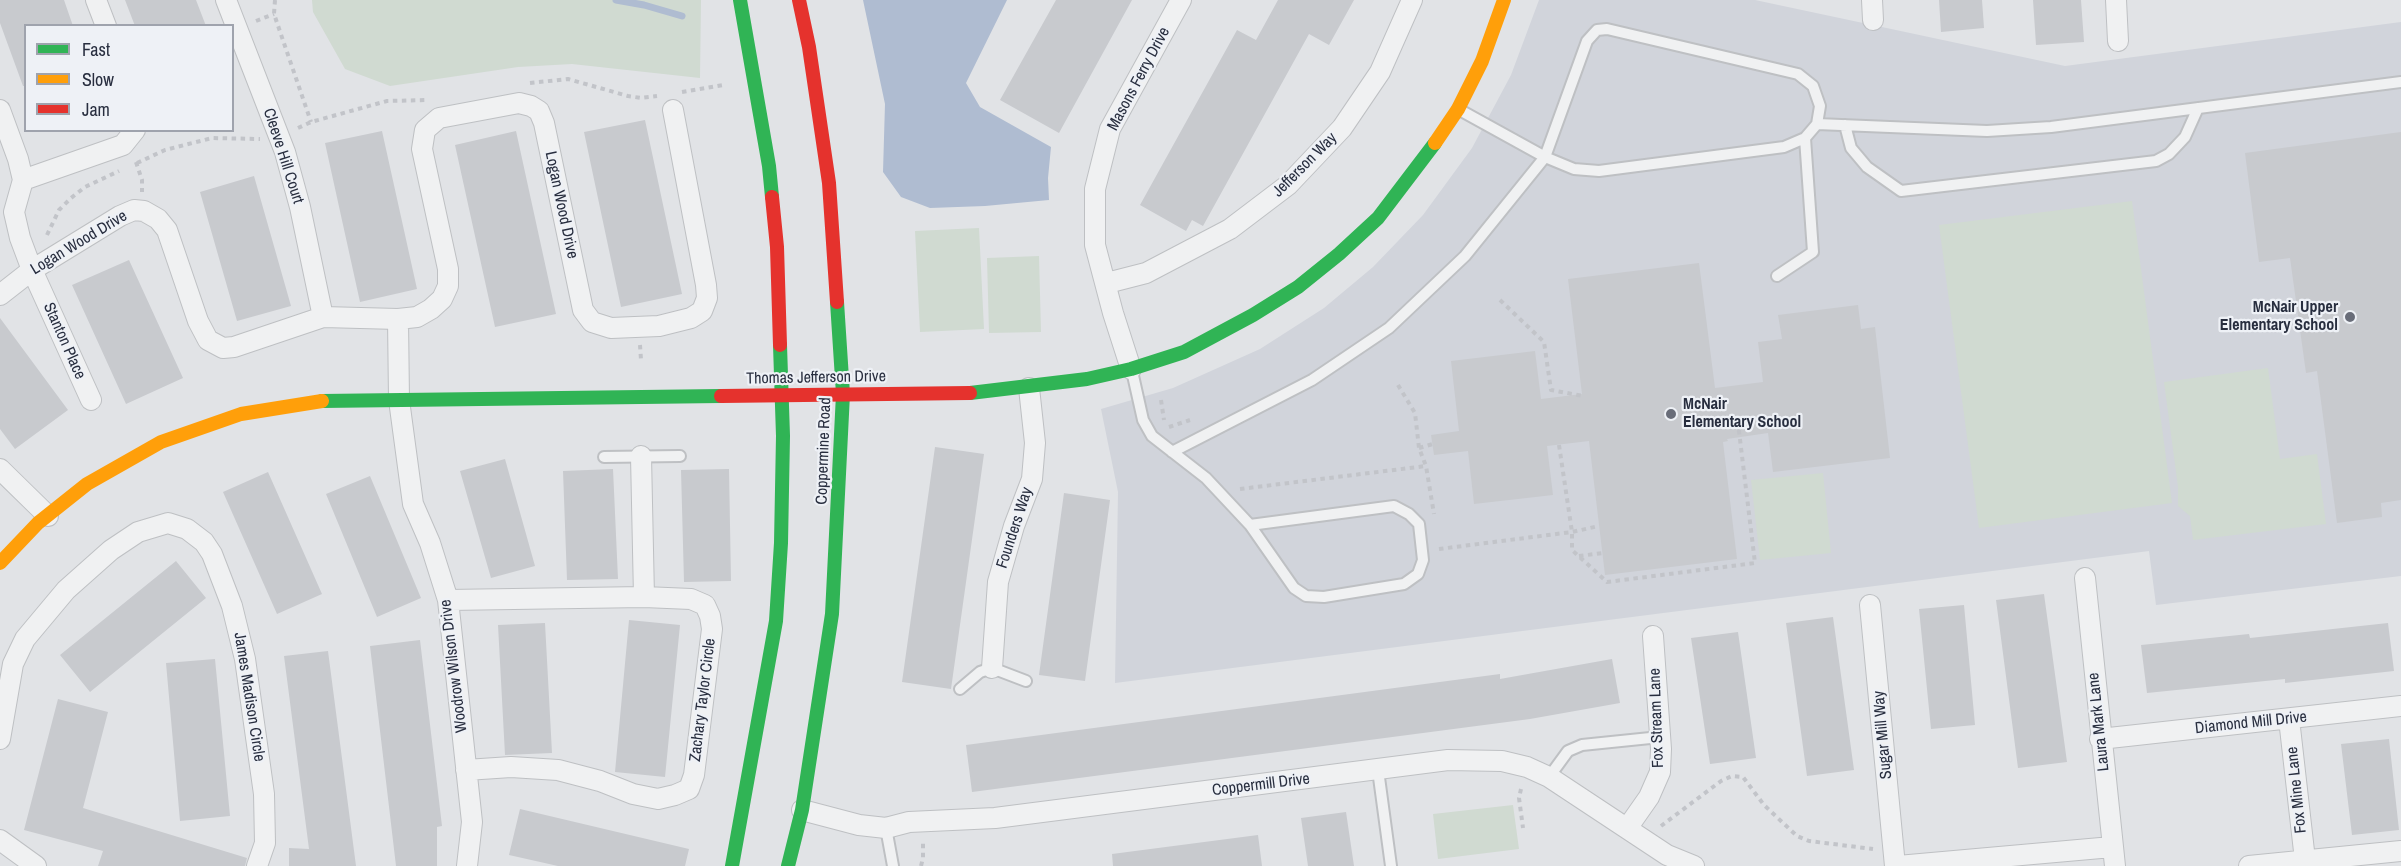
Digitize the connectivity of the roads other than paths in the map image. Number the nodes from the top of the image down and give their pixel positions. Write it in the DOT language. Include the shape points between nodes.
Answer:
graph roads {
  1 [pos="96,0"];
  2 [pos="226,0"];
  3 [pos="740,0"];
  4 [pos="799,0"];
  5 [pos="1181,0"];
  6 [pos="1412,0"];
  7 [pos="1504,0"];
  8 [pos="1872,0"];
  9 [pos="2116,0"];
  10 [pos="1873,20"];
  11 [pos="105,24"];
  12 [pos="2118,41"];
  13 [pos="2401,82"];
  14 [pos="2198,108"];
  15 [pos="1458,109"];
  16 [pos="0,110"];
  17 [pos="673,110"];
  18 [pos="1817,124"];
  19 [pos="1845,125"];
  20 [pos="133,132"];
  21 [pos="1804,138"];
  22 [pos="1545,157"];
  23 [pos="22,180"];
  24 [pos="32,270"];
  25 [pos="1777,276"];
  26 [pos="1107,283"];
  27 [pos="0,295"];
  28 [pos="323,317"];
  29 [pos="398,319"];
  30 [pos="1131,369"];
  31 [pos="1029,388"];
  32 [pos="843,394"];
  33 [pos="781,396"];
  34 [pos="91,400"];
  35 [pos="399,400"];
  36 [pos="1172,452"];
  37 [pos="641,456"];
  38 [pos="680,456"];
  39 [pos="604,457"];
  40 [pos="0,469"];
  41 [pos="48,516"];
  42 [pos="1250,525"];
  43 [pos="0,563"];
  44 [pos="2085,578"];
  45 [pos="644,597"];
  46 [pos="448,600"];
  47 [pos="1870,605"];
  48 [pos="1653,636"];
  49 [pos="992,668"];
  50 [pos="1026,681"];
  51 [pos="960,689"];
  52 [pos="2401,706"];
  53 [pos="2289,719"];
  54 [pos="1660,737"];
  55 [pos="0,739"];
  56 [pos="2100,739"];
  57 [pos="466,770"];
  58 [pos="1378,770"];
  59 [pos="1549,777"];
  60 [pos="802,810"];
  61 [pos="886,828"];
  62 [pos="1636,833"];
  63 [pos="0,840"];
  64 [pos="2401,851"];
  65 [pos="2114,857"];
  66 [pos="1668,860"];
  67 [pos="2305,860"];
  68 [pos="36,866"];
  69 [pos="257,866"];
  70 [pos="468,866"];
  71 [pos="732,866"];
  72 [pos="788,866"];
  73 [pos="893,866"];
  74 [pos="1391,866"];
  75 [pos="1694,866"];
  76 [pos="1897,866"];
  77 [pos="2250,866"];
  1 -- 11 [label="street"];
  2 -- 28 [label="street, Cleeve Hill Court" via="288,163"];
  3 -- 33 [label="street" via="770,177 777,247"];
  4 -- 32 [label="street, Coppermine Road" via="829,183"];
  5 -- 26 [label="street, Masons Ferry Drive" via="1110,129 1095,189 1095,245"];
  6 -- 26 [label="street, Jefferson Way" via="1380,72 1342,128 1288,185 1230,230 1146,273"];
  7 -- 15 [label="street, Thomas Jefferson Drive"];
  8 -- 10 [label="street"];
  9 -- 12 [label="street"];
  13 -- 14 [label="lane"];
  14 -- 19 [label="lane" via="1987,131"];
  14 -- 19 [label="lane" via="2185,137 2156,161 1901,191 1867,167 1851,148"];
  15 -- 22 [label="lane"];
  15 -- 30 [label="street, Thomas Jefferson Drive" via="1378,218 1298,287 1184,352"];
  16 -- 23 [label="street, Stanton Place"];
  17 -- 29 [label="street, Logan Wood Drive" via="706,285 702,311 659,326 611,328 592,322 583,310 544,123 539,111 519,103 439,118 425,130 422,149 448,268 448,286 431,309"];
  18 -- 19 [label="lane"];
  18 -- 21 [label="lane"];
  18 -- 22 [label="lane" via="1820,106 1813,86 1798,74 1607,29 1597,30 1587,41"];
  20 -- 23 [label="street" via="123,145"];
  21 -- 22 [label="lane" via="1784,147 1599,171 1574,169"];
  21 -- 25 [label="lane" via="1813,252"];
  22 -- 36 [label="lane" via="1465,256 1389,328 1312,380"];
  23 -- 24 [label="street, Stanton Place" via="14,212"];
  24 -- 27 [label="street, Logan Wood Drive"];
  24 -- 28 [label="street, Logan Wood Drive" via="134,210 158,219 167,230 208,340 223,348 234,347"];
  24 -- 34 [label="street, Stanton Place"];
  26 -- 30 [label="street, Masons Ferry Drive"];
  28 -- 29 [label="street, Logan Wood Drive"];
  29 -- 35 [label="street"];
  30 -- 31 [label="street, Thomas Jefferson Drive"];
  30 -- 36 [label="lane" via="1143,420 1152,436"];
  31 -- 32 [label="street, Thomas Jefferson Drive" via="979,393"];
  31 -- 49 [label="street, Founders Way" via="1035,443 1032,478 998,582"];
  32 -- 33 [label="street, Thomas Jefferson Drive"];
  32 -- 60 [label="street, Coppermine Road" via="832,614"];
  33 -- 35 [label="street, Thomas Jefferson Drive"];
  33 -- 71 [label="street" via="776,621"];
  35 -- 41 [label="street, Thomas Jefferson Drive" via="324,401 241,414 201,426 123,462 87,484"];
  35 -- 46 [label="street, Woodrow Wilson Drive" via="413,504"];
  36 -- 42 [label="lane" via="1206,478"];
  37 -- 38 [label="lane"];
  37 -- 39 [label="lane"];
  37 -- 45 [label="street"];
  40 -- 41 [label="street"];
  41 -- 43 [label="street, Thomas Jefferson Drive"];
  42 -- 42 [label="lane" via="1294,588 1306,596 1324,597 1404,584 1418,574 1423,560 1419,524 1394,506"];
  44 -- 56 [label="street, Laura Mark Lane"];
  45 -- 46 [label="street, Zachary Taylor Circle"];
  45 -- 57 [label="street, Zachary Taylor Circle" via="691,599 705,605 710,616 712,628 694,775 688,789 658,799 558,770"];
  46 -- 57 [label="street, Woodrow Wilson Drive"];
  47 -- 76 [label="street, Sugar Mill Way"];
  48 -- 54 [label="street, Fox Stream Lane"];
  49 -- 50 [label="lane"];
  49 -- 51 [label="lane" via="980,672"];
  52 -- 53 [label="street, Diamond Mill Drive"];
  53 -- 56 [label="street, Diamond Mill Drive"];
  53 -- 67 [label="street, Fox Mine Lane"];
  54 -- 59 [label="lane" via="1582,745 1568,751"];
  54 -- 62 [label="street, Fox Stream Lane" via="1660,772"];
  55 -- 69 [label="street, James Madison Circle" via="13,664 25,639 66,590 138,532 168,523 187,529 212,554 232,606 245,659 264,794 264,843"];
  56 -- 65 [label="street, Laura Mark Lane"];
  57 -- 70 [label="street, Woodrow Wilson Drive" via="472,822"];
  58 -- 59 [label="street, Coppermill Drive" via="1448,760 1502,761"];
  58 -- 61 [label="street, Coppermill Drive" via="995,818 909,822"];
  58 -- 74 [label="lane"];
  59 -- 62 [label="street, Coppermill Drive"];
  60 -- 61 [label="street, Coppermill Drive"];
  60 -- 72 [label="street, Coppermine Road"];
  61 -- 73 [label="lane"];
  62 -- 66 [label="street, Coppermill Drive"];
  63 -- 68 [label="street"];
  64 -- 67 [label="street"];
  65 -- 76 [label="street"];
  66 -- 75 [label="street, Coppermill Drive"];
  67 -- 77 [label="street"];
}
